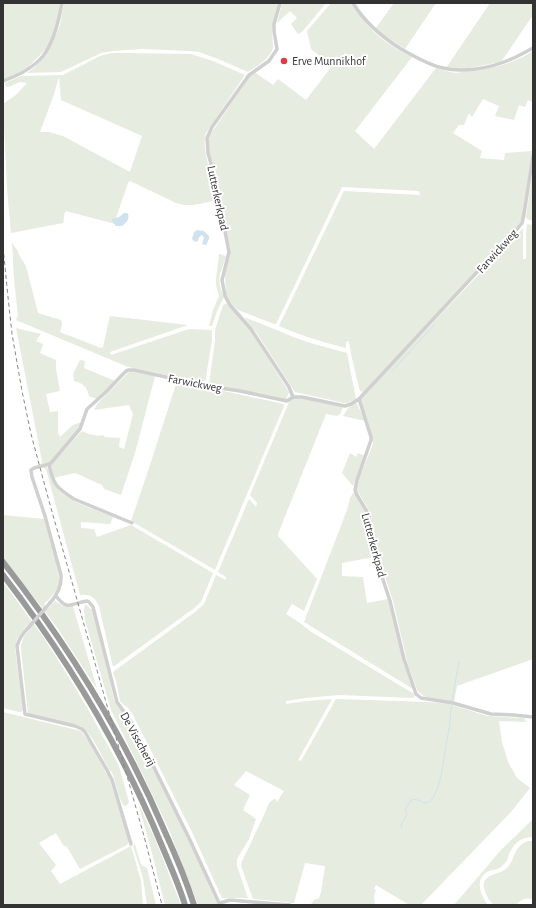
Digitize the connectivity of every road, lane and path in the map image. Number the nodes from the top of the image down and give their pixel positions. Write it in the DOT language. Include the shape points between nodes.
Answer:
graph roads {
  1 [pos="62,3"];
  2 [pos="280,3"];
  3 [pos="353,3"];
  4 [pos="533,48"];
  5 [pos="3,81"];
  6 [pos="533,156"];
  7 [pos="293,397"];
  8 [pos="359,398"];
  9 [pos="49,464"];
  10 [pos="132,523"];
  11 [pos="3,562"];
  12 [pos="3,575"];
  13 [pos="56,596"];
  14 [pos="533,717"];
  15 [pos="131,844"];
  16 [pos="220,904"];
  17 [pos="185,905"];
  18 [pos="194,905"];
  19 [pos="290,905"];
  1 -- 5 [label="street" via="56,28 46,51 37,62"];
  2 -- 7 [label="street, Lutterkerkpad" via="274,24 277,49 269,61 249,75 207,138 229,252 222,280 225,296 251,328"];
  3 -- 4 [label="street" via="381,35 413,56 443,68 461,70 491,66"];
  6 -- 8 [label="street, Farwickweg" via="524,214 518,228"];
  7 -- 8 [label="street, Farwickweg" via="345,406"];
  7 -- 9 [label="street, Farwickweg" via="287,401 128,370 87,409 76,434"];
  8 -- 14 [label="street, Lutterkerkpad" via="371,440 355,490 369,515 374,552 416,694 421,698 453,703 491,714"];
  9 -- 10 [label="street" via="56,485 65,494"];
  9 -- 13 [label="street, Farwickweg" via="34,468 31,472 60,571 61,582"];
  11 -- 18 [label="highway" via="44,616 113,725 158,815"];
  12 -- 17 [label="highway" via="30,610 102,724 150,818"];
  13 -- 15 [label="street, Farwickweg, bridge" via="21,635 17,646 26,714 75,726 85,732 112,780"];
  13 -- 16 [label="street, De Visscherij" via="64,605 86,601 92,607 117,702 132,723"];
  16 -- 19 [label="street" via="230,900"];
}
